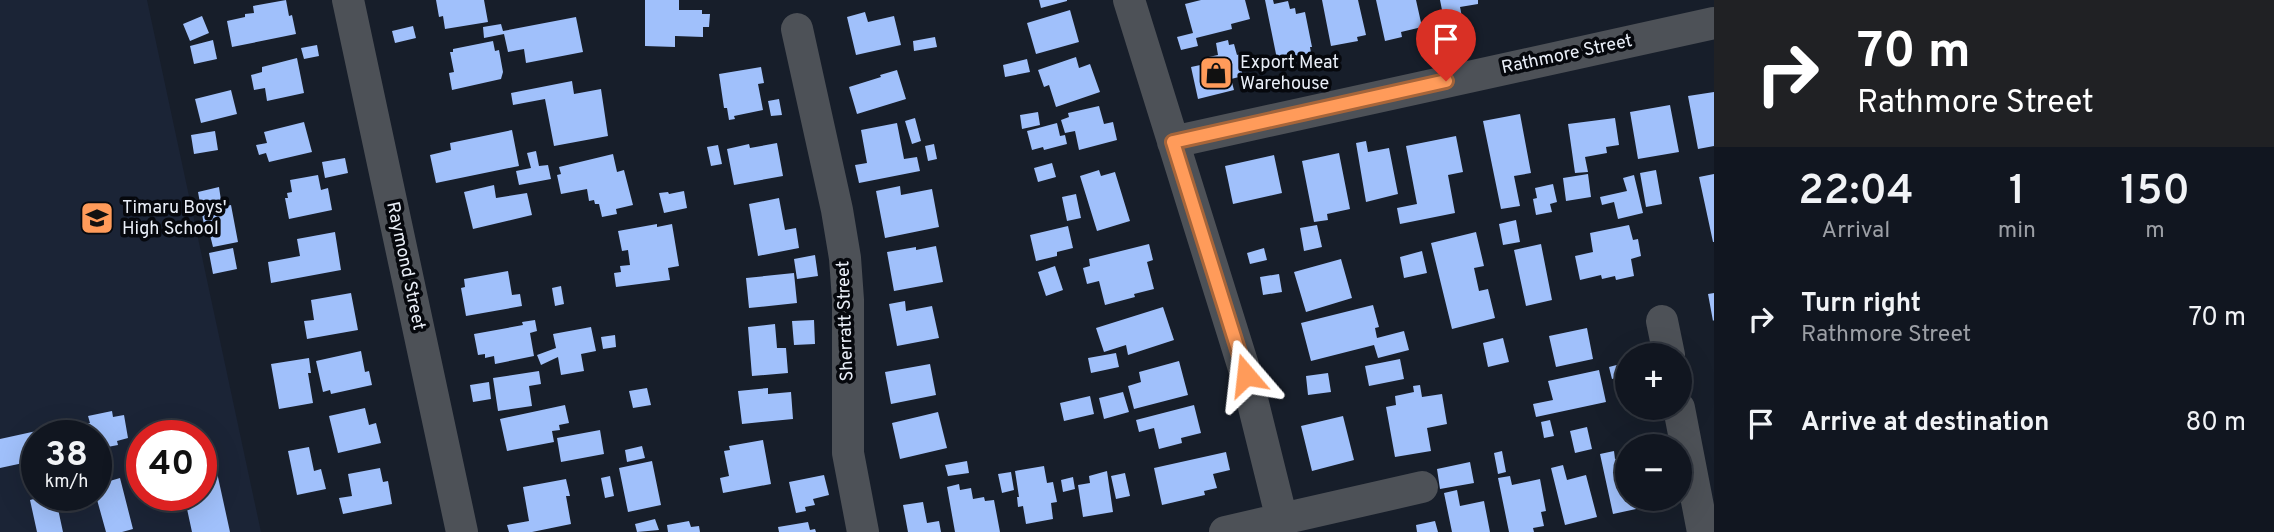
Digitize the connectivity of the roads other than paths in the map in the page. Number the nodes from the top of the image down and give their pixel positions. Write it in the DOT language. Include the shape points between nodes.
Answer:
graph roads {
  1 [pos="348,0"];
  2 [pos="1129,0"];
  3 [pos="1714,23"];
  4 [pos="797,29"];
  5 [pos="1173,142"];
  6 [pos="1662,321"];
  7 [pos="1667,343"];
  8 [pos="1681,420"];
  9 [pos="1422,487"];
  10 [pos="1284,526"];
  11 [pos="462,532"];
  12 [pos="863,532"];
  13 [pos="1225,532"];
  14 [pos="1703,532"];
  1 -- 11 [label="street, Raymond Street"];
  2 -- 5 [label="street"];
  3 -- 5 [label="street, Rathmore Street"];
  4 -- 12 [label="street, Sherratt Street" via="845,258 848,453"];
  5 -- 10 [label="street" via="1246,375"];
  6 -- 7 [label="street"];
  8 -- 14 [label="street"];
  9 -- 10 [label="street"];
  10 -- 13 [label="street"];
}
